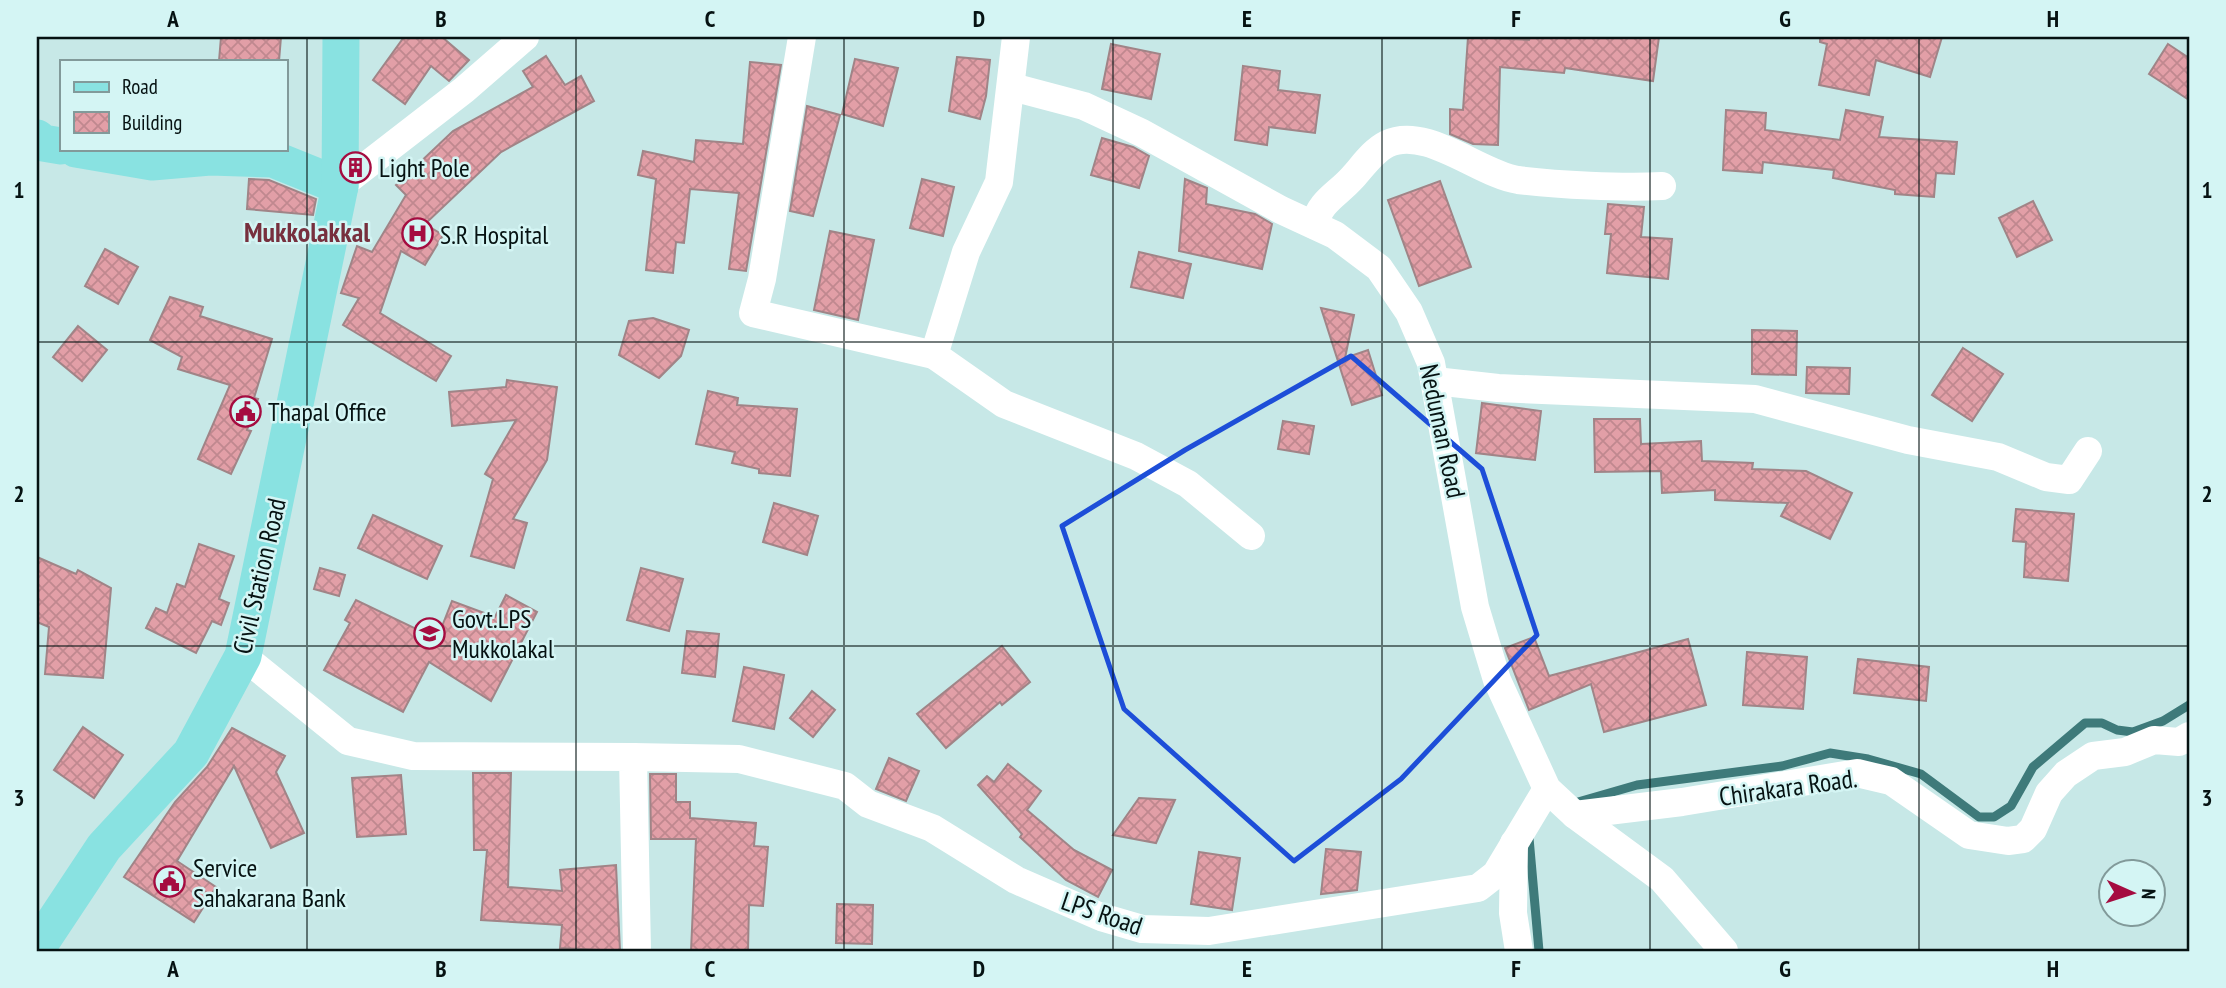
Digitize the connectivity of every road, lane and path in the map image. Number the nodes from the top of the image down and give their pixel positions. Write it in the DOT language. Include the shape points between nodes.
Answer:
graph roads {
  1 [pos="341,37"];
  2 [pos="525,37"];
  3 [pos="802,37"];
  4 [pos="1016,37"];
  5 [pos="1012,87"];
  6 [pos="37,138"];
  7 [pos="60,146"];
  8 [pos="82,150"];
  9 [pos="340,186"];
  10 [pos="1662,186"];
  11 [pos="1314,225"];
  12 [pos="934,355"];
  13 [pos="1435,381"];
  14 [pos="2088,451"];
  15 [pos="1251,536"];
  16 [pos="243,656"];
  17 [pos="2189,736"];
  18 [pos="633,757"];
  19 [pos="1547,789"];
  20 [pos="1575,815"];
  21 [pos="1514,843"];
  22 [pos="37,948"];
  23 [pos="636,951"];
  24 [pos="1519,951"];
  25 [pos="1724,951"];
  1 -- 9 [label="main road, Civil Station Road"];
  2 -- 9 [label="street"];
  3 -- 12 [label="street" via="762,279 752,313"];
  4 -- 5 [label="street"];
  5 -- 11 [label="street, Neduman Road" via="1084,106"];
  5 -- 12 [label="street" via="999,182 966,252"];
  6 -- 7 [label="main road"];
  8 -- 9 [label="main road" via="152,162 211,157 273,159"];
  9 -- 16 [label="main road, Civil Station Road"];
  10 -- 11 [label="street" via="1517,180 1489,172 1439,147 1402,140 1387,144 1371,157 1318,209"];
  11 -- 13 [label="street, Neduman Road" via="1379,268 1409,312 1432,363"];
  12 -- 15 [label="street" via="1004,404 1136,456 1188,484"];
  13 -- 14 [label="street" via="1755,399 1908,440 1998,457 2046,477 2070,480"];
  13 -- 19 [label="street, Neduman Road" via="1475,607 1497,680"];
  16 -- 18 [label="street, LPS Road" via="348,741 414,756"];
  16 -- 22 [label="main road, Civil Station Road" via="191,753 104,847"];
  17 -- 20 [label="street, Chirakara Road." via="2179,742 2154,740 2125,752 2093,755 2049,793 2033,829 2023,839 2008,841 1969,835 1891,781 1857,773"];
  18 -- 21 [label="street, LPS Road" via="739,758 845,786 868,804 932,828 1016,880 1101,917 1154,930 1209,931 1478,888 1496,874"];
  18 -- 23 [label="street"];
  19 -- 20 [label="street"];
  19 -- 21 [label="street, LPS Road"];
  20 -- 25 [label="street" via="1662,879"];
  21 -- 24 [label="street" via="1513,913"];
}
